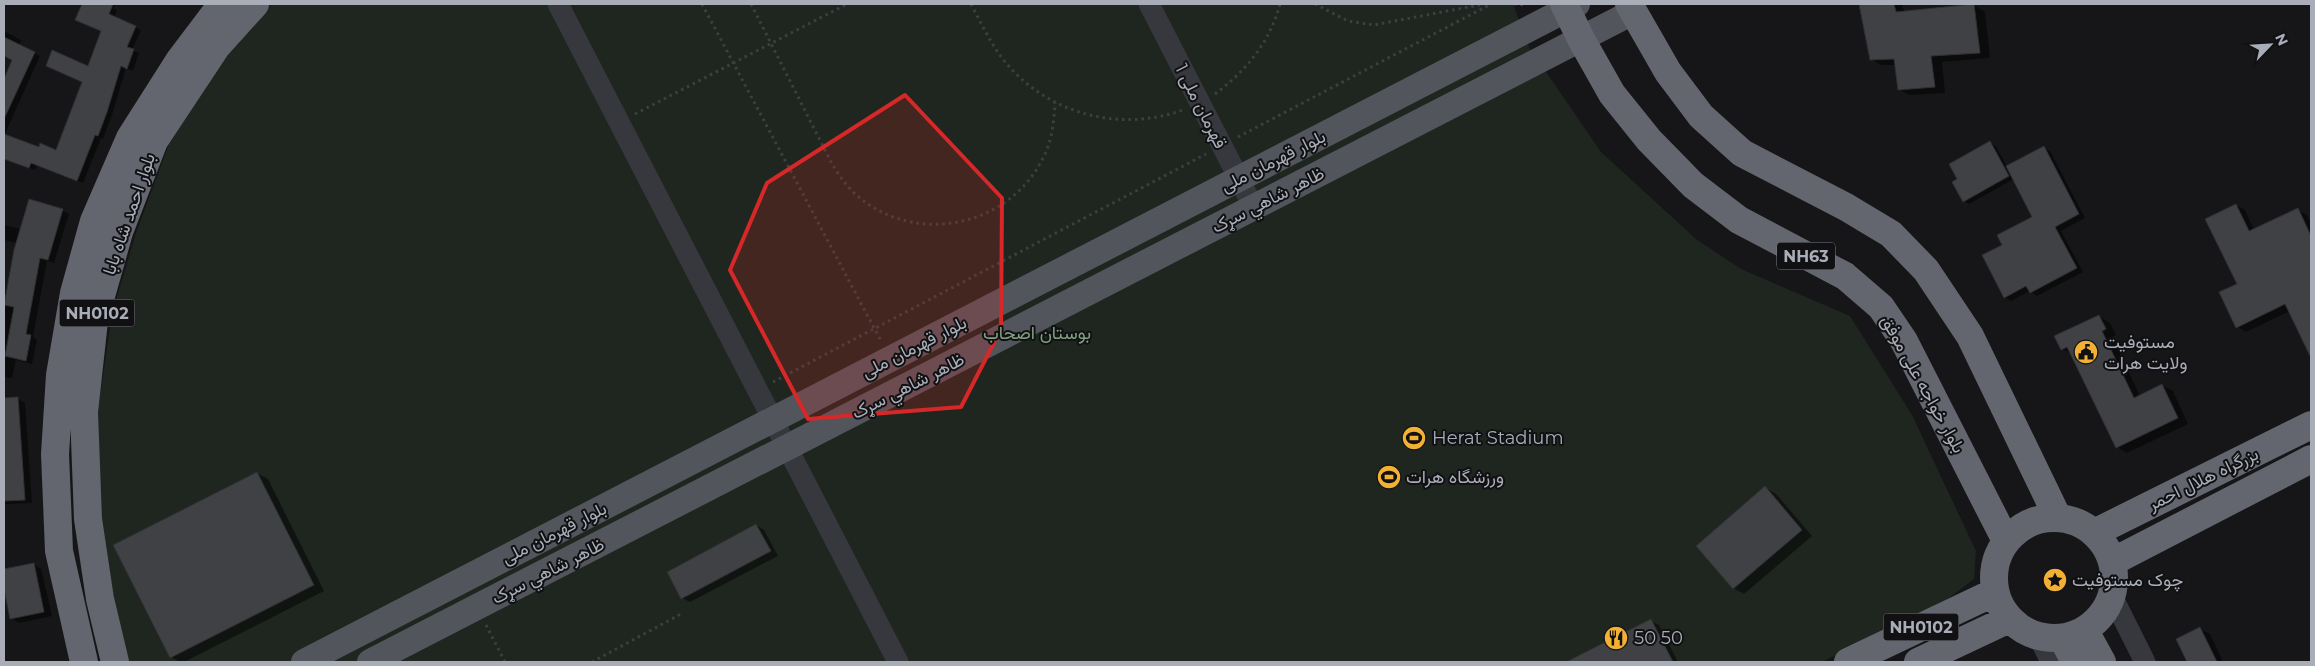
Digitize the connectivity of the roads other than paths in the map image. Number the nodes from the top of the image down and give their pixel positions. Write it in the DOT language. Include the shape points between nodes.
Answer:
graph roads {
  1 [pos="222,4"];
  2 [pos="255,4"];
  3 [pos="558,4"];
  4 [pos="1149,4"];
  5 [pos="1569,5"];
  6 [pos="1631,8"];
  7 [pos="1581,39"];
  8 [pos="1238,179"];
  9 [pos="1254,208"];
  10 [pos="772,420"];
  11 [pos="2311,425"];
  12 [pos="787,448"];
  13 [pos="2311,459"];
  14 [pos="2058,518"];
  15 [pos="2094,533"];
  16 [pos="2006,541"];
  17 [pos="2112,562"];
  18 [pos="1995,592"];
  19 [pos="2112,596"];
  20 [pos="2009,619"];
  21 [pos="2063,646"];
  22 [pos="84,662"];
  23 [pos="115,662"];
  24 [pos="304,662"];
  25 [pos="370,662"];
  26 [pos="898,662"];
  27 [pos="1848,662"];
  28 [pos="1918,662"];
  29 [pos="2102,662"];
  30 [pos="2145,662"];
  1 -- 22 [label="highway, بلوار احمد شاه بابا / NH0102" via="179,61 130,138 94,221 74,293 60,375 56,454 59,551"];
  2 -- 23 [label="highway, بلوار احمد شاه بابا / NH0102" via="217,46 154,141 119,232 94,321 84,412 88,519 100,599"];
  3 -- 10 [label="street"];
  4 -- 8 [label="street, قهرمان ملی 1"];
  5 -- 7 [label="highway, بلوار خواجه علی موفق / NH63"];
  5 -- 8 [label="main road, بلوار قهرمان ملی"];
  6 -- 7 [label="main road, ظاهر شاهي سړک"];
  6 -- 14 [label="highway" via="1668,72 1701,116 1742,153 1891,234 1926,270 1970,336"];
  7 -- 9 [label="main road, ظاهر شاهي سړک"];
  7 -- 16 [label="highway, بلوار خواجه علی موفق / NH63" via="1612,94 1649,140 1693,185 1739,220 1845,276 1881,308 1904,341"];
  8 -- 9 [label="street, قهرمان ملی 1"];
  8 -- 10 [label="main road, بلوار قهرمان ملی"];
  9 -- 12 [label="main road, ظاهر شاهي سړک"];
  10 -- 12 [label="street"];
  10 -- 24 [label="main road, بلوار قهرمان ملی"];
  11 -- 15 [label="highway, بزرگراه هلال احمر"];
  12 -- 25 [label="main road, ظاهر شاهي سړک"];
  12 -- 26 [label="street"];
  13 -- 17 [label="highway, بزرگراه هلال احمر"];
  14 -- 15 [label="highway" via="2077,522"];
  14 -- 16 [label="highway" via="2038,520 2020,528"];
  15 -- 17 [label="highway"];
  16 -- 18 [label="highway" via="1994,574"];
  17 -- 19 [label="highway"];
  18 -- 20 [label="highway"];
  18 -- 27 [label="highway, NH0102"];
  19 -- 21 [label="highway" via="2104,613"];
  19 -- 30 [label="street"];
  20 -- 21 [label="highway" via="2022,630"];
  20 -- 28 [label="highway, NH0102"];
  21 -- 29 [label="highway"];
}
